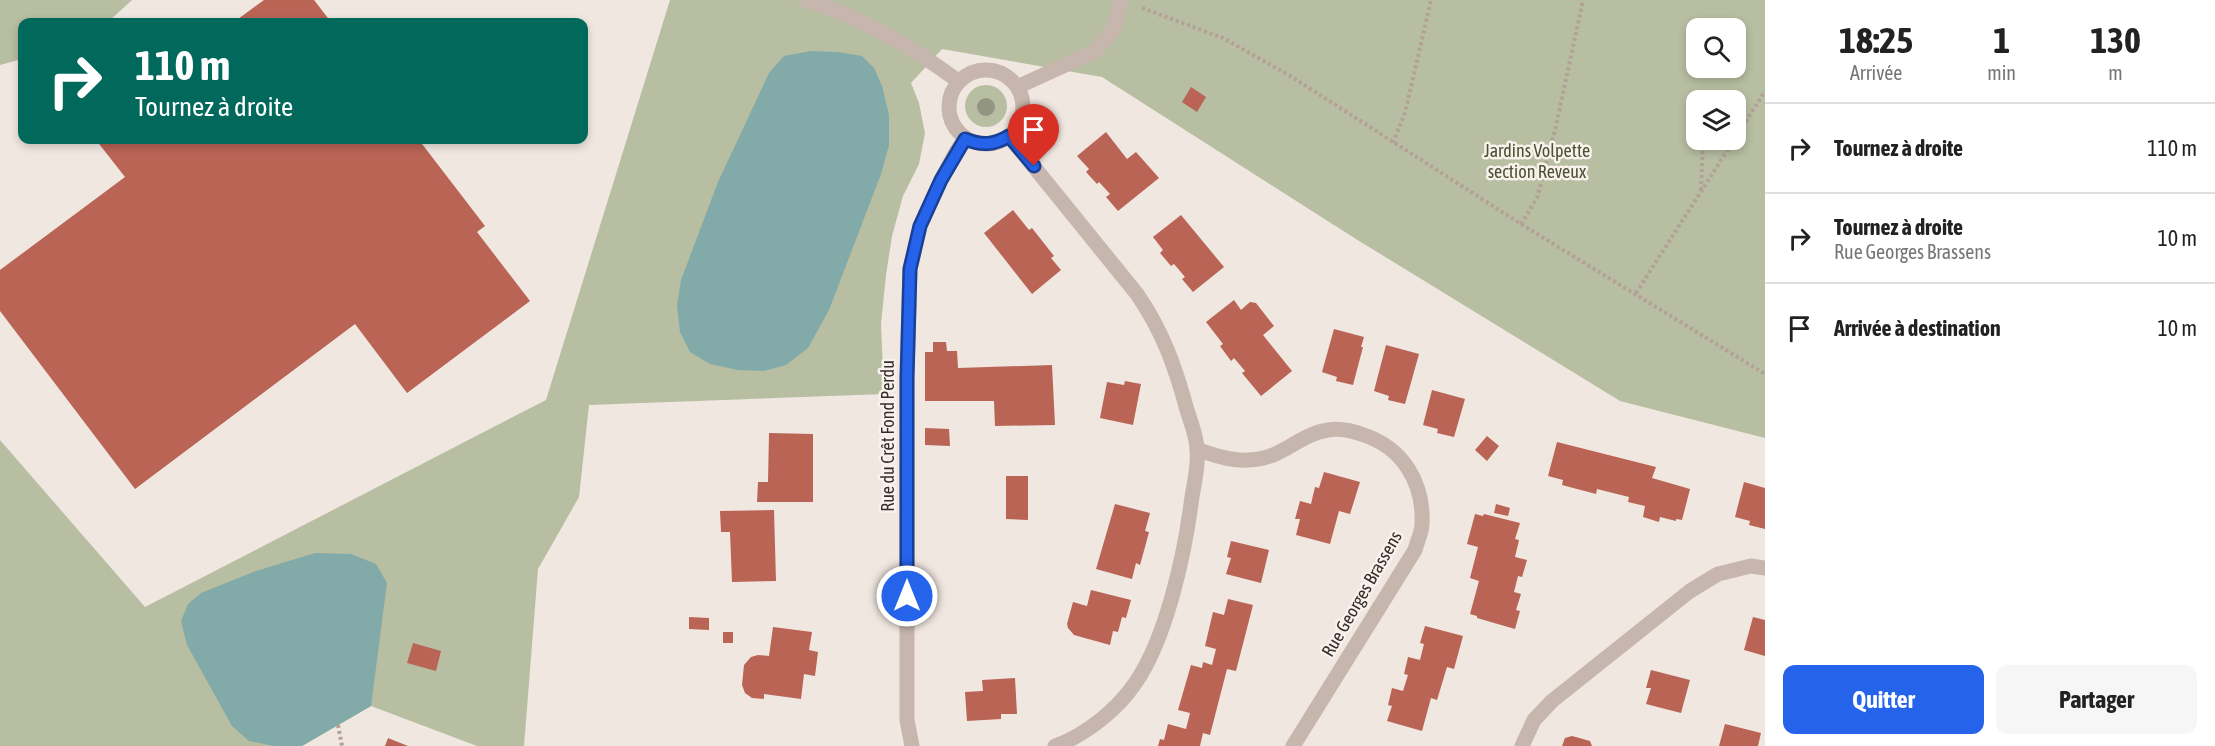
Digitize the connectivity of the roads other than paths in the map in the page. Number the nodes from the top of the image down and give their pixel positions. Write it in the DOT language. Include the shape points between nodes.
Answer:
graph roads {
  1 [pos="806,0"];
  2 [pos="1121,1"];
  3 [pos="958,81"];
  4 [pos="1017,87"];
  5 [pos="1009,136"];
  6 [pos="965,139"];
  7 [pos="1197,449"];
  8 [pos="1765,568"];
  9 [pos="912,746"];
  10 [pos="1055,746"];
  11 [pos="1293,746"];
  12 [pos="1522,746"];
  1 -- 3 [label="street" via="879,29"];
  2 -- 4 [label="street" via="1114,28 1094,52"];
  3 -- 4 [label="street" via="967,74 989,69 1010,78"];
  3 -- 6 [label="street" via="948,112"];
  4 -- 5 [label="street" via="1023,108 1017,128"];
  5 -- 6 [label="street" via="992,144"];
  5 -- 7 [label="street" via="1151,315 1173,360"];
  6 -- 9 [label="street, Rue du Crêt Fond Perdu" via="920,226 910,269 907,720"];
  7 -- 10 [label="street" via="1187,535 1158,641 1136,683 1101,721"];
  7 -- 11 [label="street, Rue Georges Brassens" via="1222,459 1246,460 1272,455 1328,430 1350,430 1374,438 1398,453 1414,475 1421,500 1422,526 1414,550"];
  8 -- 12 [label="street" via="1751,566 1718,574 1690,591 1552,701 1534,720"];
}
